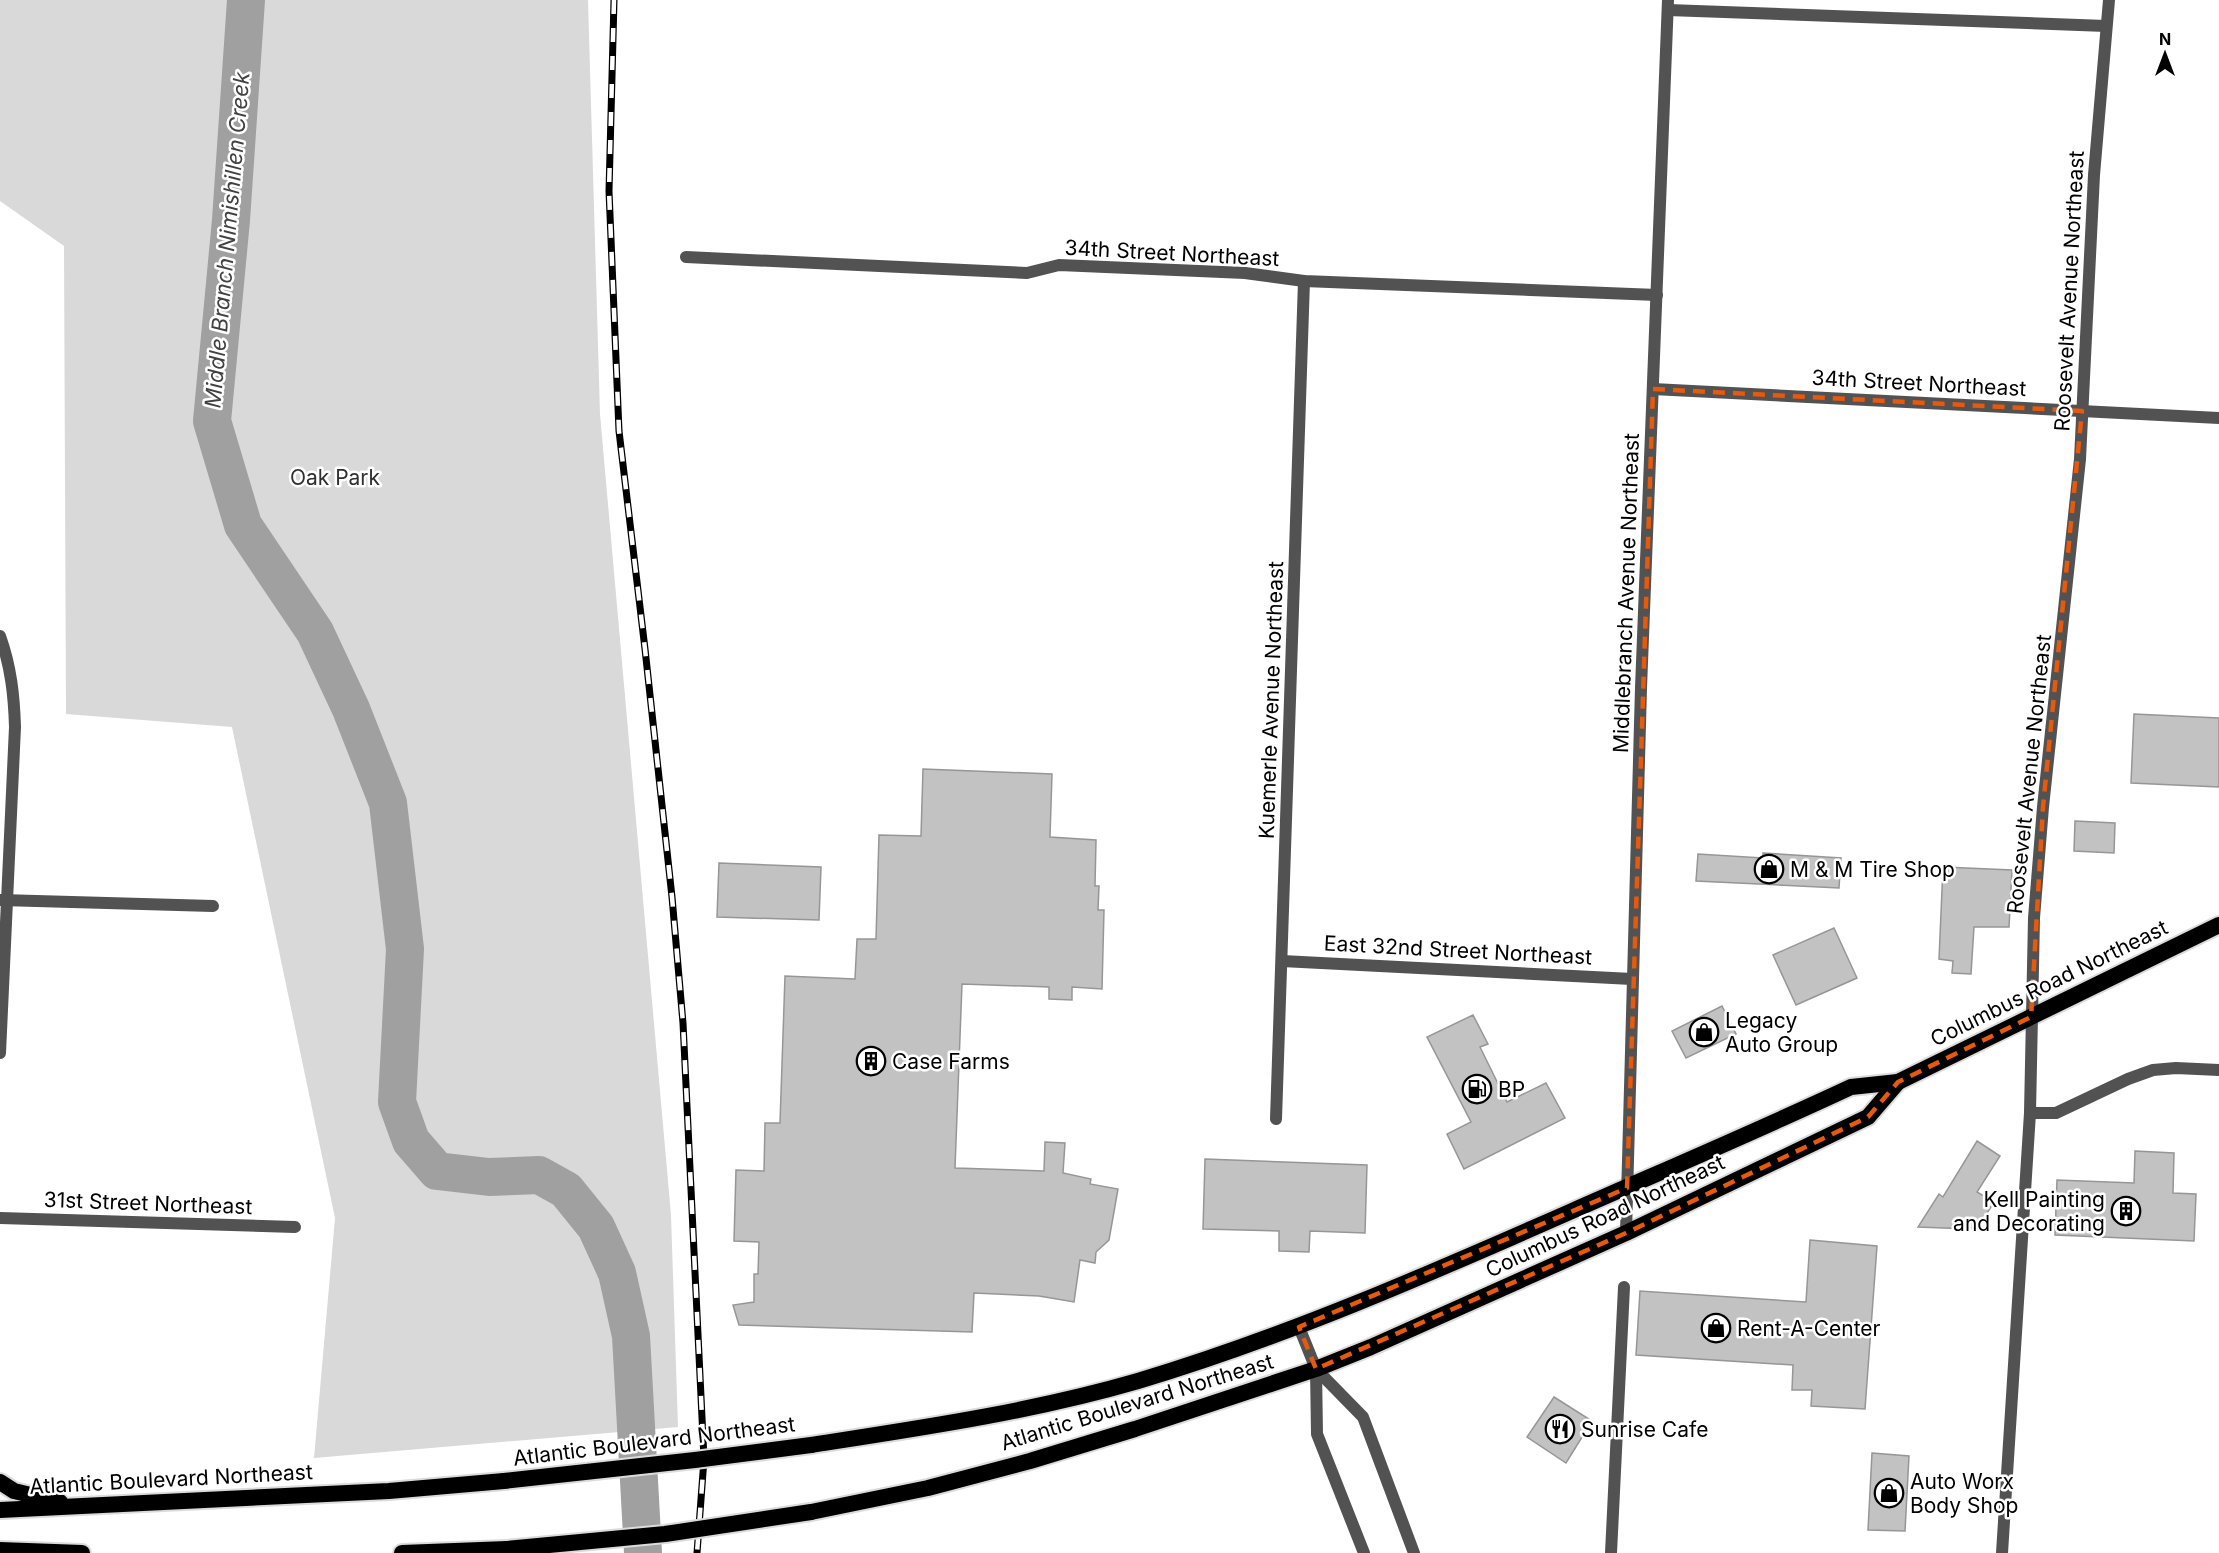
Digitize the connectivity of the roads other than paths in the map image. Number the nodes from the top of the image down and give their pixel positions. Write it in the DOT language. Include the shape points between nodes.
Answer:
graph roads {
  1 [pos="2109,0"];
  2 [pos="1668,5"];
  3 [pos="2106,26"];
  4 [pos="686,257"];
  5 [pos="1304,281"];
  6 [pos="1656,296"];
  7 [pos="1653,389"];
  8 [pos="2082,411"];
  9 [pos="2219,418"];
  10 [pos="0,636"];
  11 [pos="4,900"];
  12 [pos="213,906"];
  13 [pos="2219,925"];
  14 [pos="1282,960"];
  15 [pos="1632,979"];
  16 [pos="2031,1017"];
  17 [pos="0,1053"];
  18 [pos="2219,1070"];
  19 [pos="1898,1082"];
  20 [pos="2030,1113"];
  21 [pos="1276,1119"];
  22 [pos="1627,1188"];
  23 [pos="0,1218"];
  24 [pos="295,1227"];
  25 [pos="1626,1233"];
  26 [pos="1624,1287"];
  27 [pos="1299,1327"];
  28 [pos="1316,1369"];
  29 [pos="0,1482"];
  30 [pos="81,1506"];
  31 [pos="0,1510"];
  32 [pos="0,1550"];
  33 [pos="82,1553"];
  34 [pos="402,1553"];
  35 [pos="1364,1553"];
  36 [pos="1414,1553"];
  37 [pos="1611,1553"];
  38 [pos="2002,1553"];
  1 -- 3 [label="street, Roosevelt Avenue Northeast"];
  2 -- 3 [label="street"];
  2 -- 6 [label="street, Middlebranch Avenue Northeast"];
  3 -- 8 [label="street, Roosevelt Avenue Northeast"];
  4 -- 5 [label="street, 34th Street Northeast" via="1027,273 1059,265 1245,273"];
  5 -- 6 [label="street, 34th Street Northeast"];
  5 -- 14 [label="street, Kuemerle Avenue Northeast"];
  6 -- 7 [label="street, Middlebranch Avenue Northeast"];
  7 -- 8 [label="street, 34th Street Northeast"];
  7 -- 15 [label="street, Middlebranch Avenue Northeast"];
  8 -- 9 [label="street, 34th Street Northeast"];
  8 -- 16 [label="street, Roosevelt Avenue Northeast" via="2043,807"];
  10 -- 11 [label="street" via="13,686 15,727"];
  11 -- 12 [label="street"];
  11 -- 17 [label="street"];
  13 -- 16 [label="highway, Columbus Road Northeast"];
  14 -- 15 [label="street, East 32nd Street Northeast"];
  14 -- 21 [label="street, Kuemerle Avenue Northeast"];
  15 -- 22 [label="street, Middlebranch Avenue Northeast"];
  16 -- 19 [label="highway, Columbus Road Northeast"];
  16 -- 20 [label="street, Roosevelt Avenue Northeast"];
  18 -- 20 [label="street" via="2153,1071 2056,1113"];
  19 -- 22 [label="highway, Columbus Road Northeast" via="1851,1087"];
  19 -- 25 [label="highway, Columbus Road Northeast" via="1868,1117"];
  20 -- 38 [label="street, Roosevelt Avenue Northeast"];
  22 -- 25 [label="street, Middlebranch Avenue Northeast"];
  22 -- 27 [label="highway, Columbus Road Northeast" via="1413,1282"];
  23 -- 24 [label="street, 31st Street Northeast"];
  25 -- 28 [label="highway, Columbus Road Northeast"];
  26 -- 37 [label="street"];
  27 -- 28 [label="street"];
  27 -- 30 [label="highway, Atlantic Boulevard Northeast, bridge" via="1137,1381 1056,1402 811,1445 389,1491"];
  28 -- 34 [label="highway, Atlantic Boulevard Northeast, bridge" via="1030,1461 928,1488 811,1512 665,1534 507,1549"];
  28 -- 35 [label="street" via="1317,1434"];
  28 -- 36 [label="street" via="1363,1417"];
  29 -- 30 [label="highway" via="14,1491"];
  30 -- 31 [label="highway, Atlantic Boulevard Northeast"];
  32 -- 33 [label="highway"];
}
